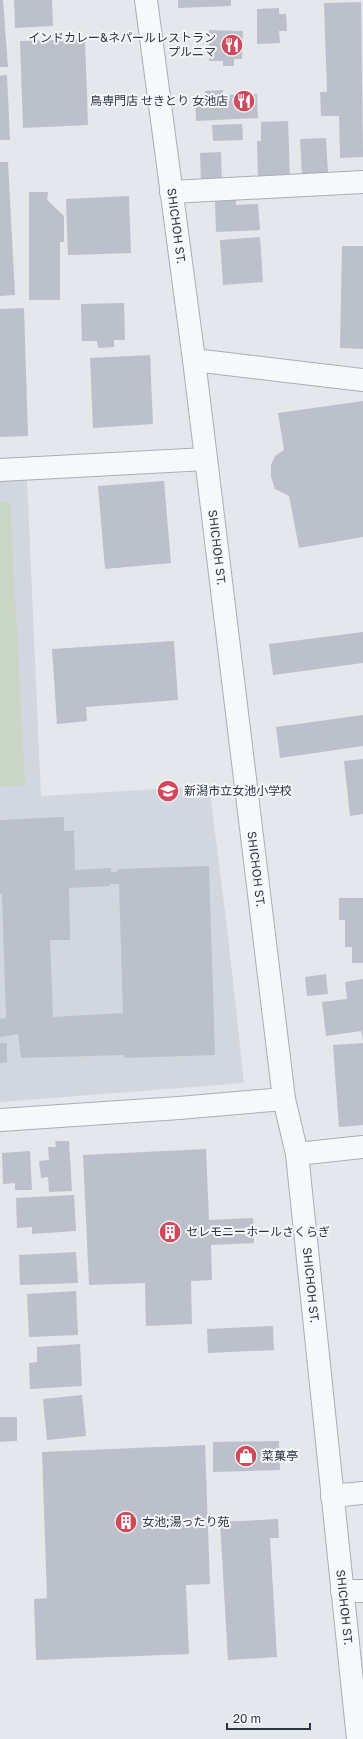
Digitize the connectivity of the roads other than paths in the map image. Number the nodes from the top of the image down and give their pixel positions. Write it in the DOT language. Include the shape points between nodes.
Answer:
graph roads {
  1 [pos="146,0"];
  2 [pos="363,182"];
  3 [pos="171,192"];
  4 [pos="194,360"];
  5 [pos="363,380"];
  6 [pos="206,459"];
  7 [pos="0,470"];
  8 [pos="284,1099"];
  9 [pos="0,1120"];
  10 [pos="363,1147"];
  11 [pos="297,1154"];
  12 [pos="363,1494"];
  13 [pos="332,1496"];
  14 [pos="342,1591"];
  15 [pos="363,1591"];
  16 [pos="358,1739"];
  1 -- 3 [label="street, SHICHOH ST."];
  2 -- 3 [label="street"];
  3 -- 4 [label="street, SHICHOH ST."];
  4 -- 5 [label="street"];
  4 -- 6 [label="street, SHICHOH ST."];
  6 -- 7 [label="street"];
  6 -- 8 [label="street, SHICHOH ST."];
  8 -- 9 [label="street"];
  8 -- 11 [label="street, SHICHOH ST."];
  10 -- 11 [label="street"];
  11 -- 13 [label="street, SHICHOH ST."];
  12 -- 13 [label="street"];
  13 -- 14 [label="street, SHICHOH ST."];
  14 -- 15 [label="street"];
  14 -- 16 [label="street, SHICHOH ST."];
}
